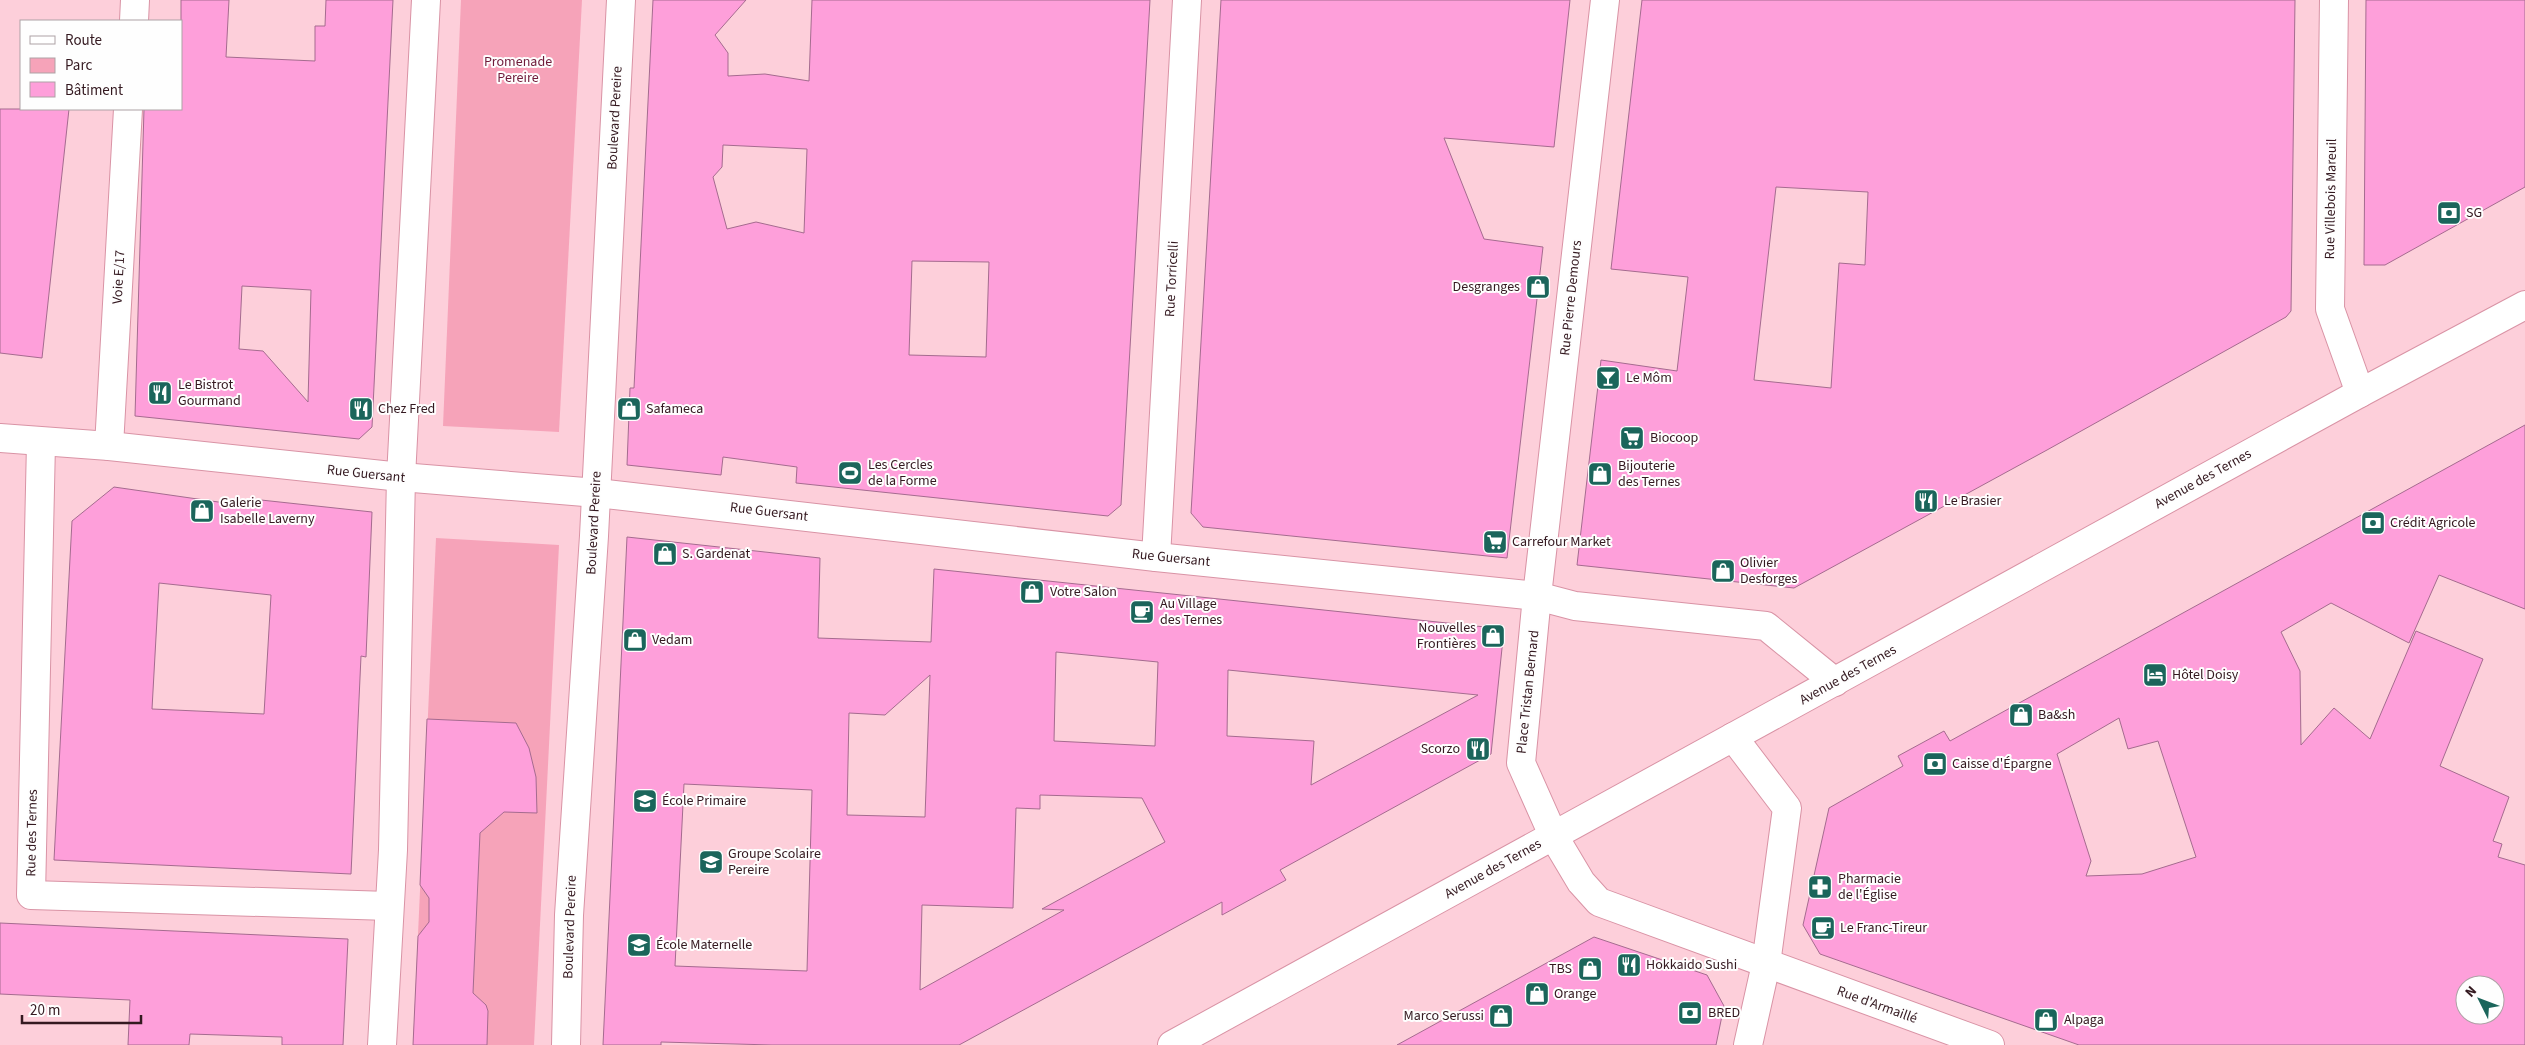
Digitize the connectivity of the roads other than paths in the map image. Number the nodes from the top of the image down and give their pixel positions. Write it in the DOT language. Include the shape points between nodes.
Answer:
graph roads {
  1 [pos="135,0"];
  2 [pos="426,0"];
  3 [pos="621,0"];
  4 [pos="1187,0"];
  5 [pos="1605,0"];
  6 [pos="2334,0"];
  7 [pos="134,20"];
  8 [pos="128,110"];
  9 [pos="2525,305"];
  10 [pos="2360,393"];
  11 [pos="0,438"];
  12 [pos="40,442"];
  13 [pos="109,446"];
  14 [pos="400,477"];
  15 [pos="597,493"];
  16 [pos="1156,557"];
  17 [pos="1537,596"];
  18 [pos="1835,682"];
  19 [pos="1733,737"];
  20 [pos="1553,835"];
  21 [pos="389,906"];
  22 [pos="1766,964"];
  23 [pos="382,1045"];
  24 [pos="566,1045"];
  25 [pos="1172,1045"];
  26 [pos="1748,1045"];
  27 [pos="1990,1045"];
  1 -- 7 [label="street"];
  2 -- 14 [label="street"];
  3 -- 15 [label="street, Boulevard Pereire"];
  4 -- 16 [label="street, Rue Torricelli"];
  5 -- 17 [label="street, Rue Pierre Demours"];
  6 -- 10 [label="street, Rue Villebois Mareuil" via="2330,309"];
  8 -- 13 [label="street, Voie E/17"];
  9 -- 10 [label="street, Avenue des Ternes"];
  10 -- 18 [label="street, Avenue des Ternes"];
  11 -- 12 [label="street, Rue Guersant"];
  12 -- 13 [label="street, Rue Guersant"];
  12 -- 21 [label="street, Rue des Ternes" via="31,895"];
  13 -- 14 [label="street, Rue Guersant"];
  14 -- 15 [label="street, Rue Guersant"];
  14 -- 21 [label="street" via="393,850"];
  15 -- 16 [label="street, Rue Guersant"];
  15 -- 24 [label="street, Boulevard Pereire" via="569,915"];
  16 -- 17 [label="street, Rue Guersant"];
  17 -- 18 [label="street" via="1575,606 1766,626"];
  17 -- 20 [label="street, Place Tristan Bernard" via="1520,763"];
  18 -- 19 [label="street, Avenue des Ternes"];
  19 -- 20 [label="street, Avenue des Ternes"];
  19 -- 22 [label="street" via="1787,808"];
  20 -- 22 [label="street, Place Tristan Bernard" via="1581,882 1599,902"];
  20 -- 25 [label="street, Avenue des Ternes"];
  21 -- 23 [label="street"];
  22 -- 26 [label="street"];
  22 -- 27 [label="street, Rue d'Armaillé"];
}
